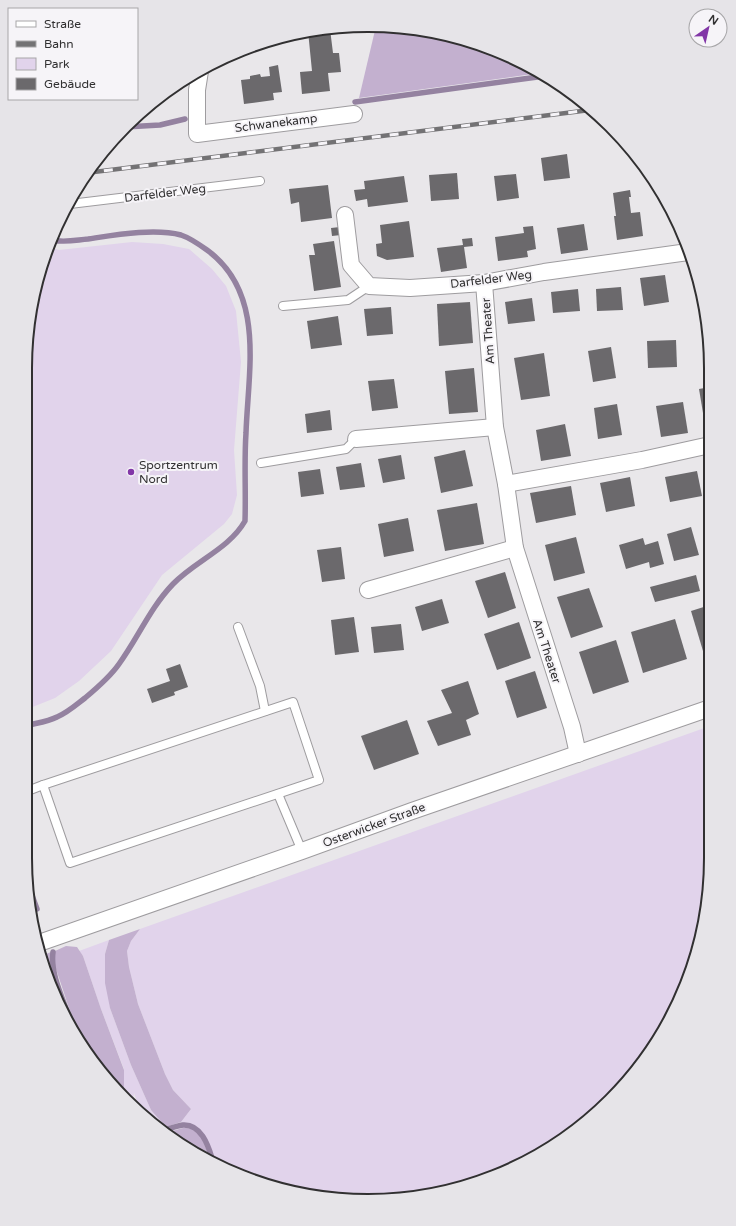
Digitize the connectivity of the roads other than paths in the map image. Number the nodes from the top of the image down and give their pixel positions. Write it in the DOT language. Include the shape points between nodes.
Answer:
graph roads {
  1 [pos="199,78"];
  2 [pos="354,114"];
  3 [pos="260,181"];
  4 [pos="75,203"];
  5 [pos="345,216"];
  6 [pos="683,253"];
  7 [pos="484,283"];
  8 [pos="369,286"];
  9 [pos="283,306"];
  10 [pos="495,427"];
  11 [pos="356,439"];
  12 [pos="704,447"];
  13 [pos="261,463"];
  14 [pos="506,484"];
  15 [pos="515,548"];
  16 [pos="368,590"];
  17 [pos="238,627"];
  18 [pos="704,710"];
  19 [pos="265,711"];
  20 [pos="578,754"];
  21 [pos="43,785"];
  22 [pos="32,789"];
  23 [pos="278,794"];
  24 [pos="302,851"];
  25 [pos="42,942"];
  1 -- 2 [label="street, Schwanekamp" via="197,134"];
  3 -- 4 [label="lane, Darfelder Weg"];
  5 -- 8 [label="street" via="351,265"];
  6 -- 7 [label="street, Darfelder Weg"];
  7 -- 8 [label="street, Darfelder Weg" via="410,288"];
  7 -- 10 [label="street, Am Theater"];
  8 -- 9 [label="lane" via="348,300"];
  10 -- 11 [label="street"];
  10 -- 14 [label="street, Am Theater"];
  11 -- 13 [label="lane" via="346,449"];
  12 -- 14 [label="street"];
  14 -- 15 [label="street, Am Theater"];
  15 -- 16 [label="street"];
  15 -- 20 [label="street, Am Theater" via="572,727"];
  17 -- 19 [label="lane" via="260,686"];
  18 -- 20 [label="street, Osterwicker Straße"];
  19 -- 21 [label="lane"];
  19 -- 23 [label="lane" via="293,702 319,780"];
  20 -- 24 [label="street, Osterwicker Straße"];
  21 -- 22 [label="lane"];
  21 -- 23 [label="lane" via="70,863"];
  23 -- 24 [label="lane"];
  24 -- 25 [label="street, Osterwicker Straße"];
}
